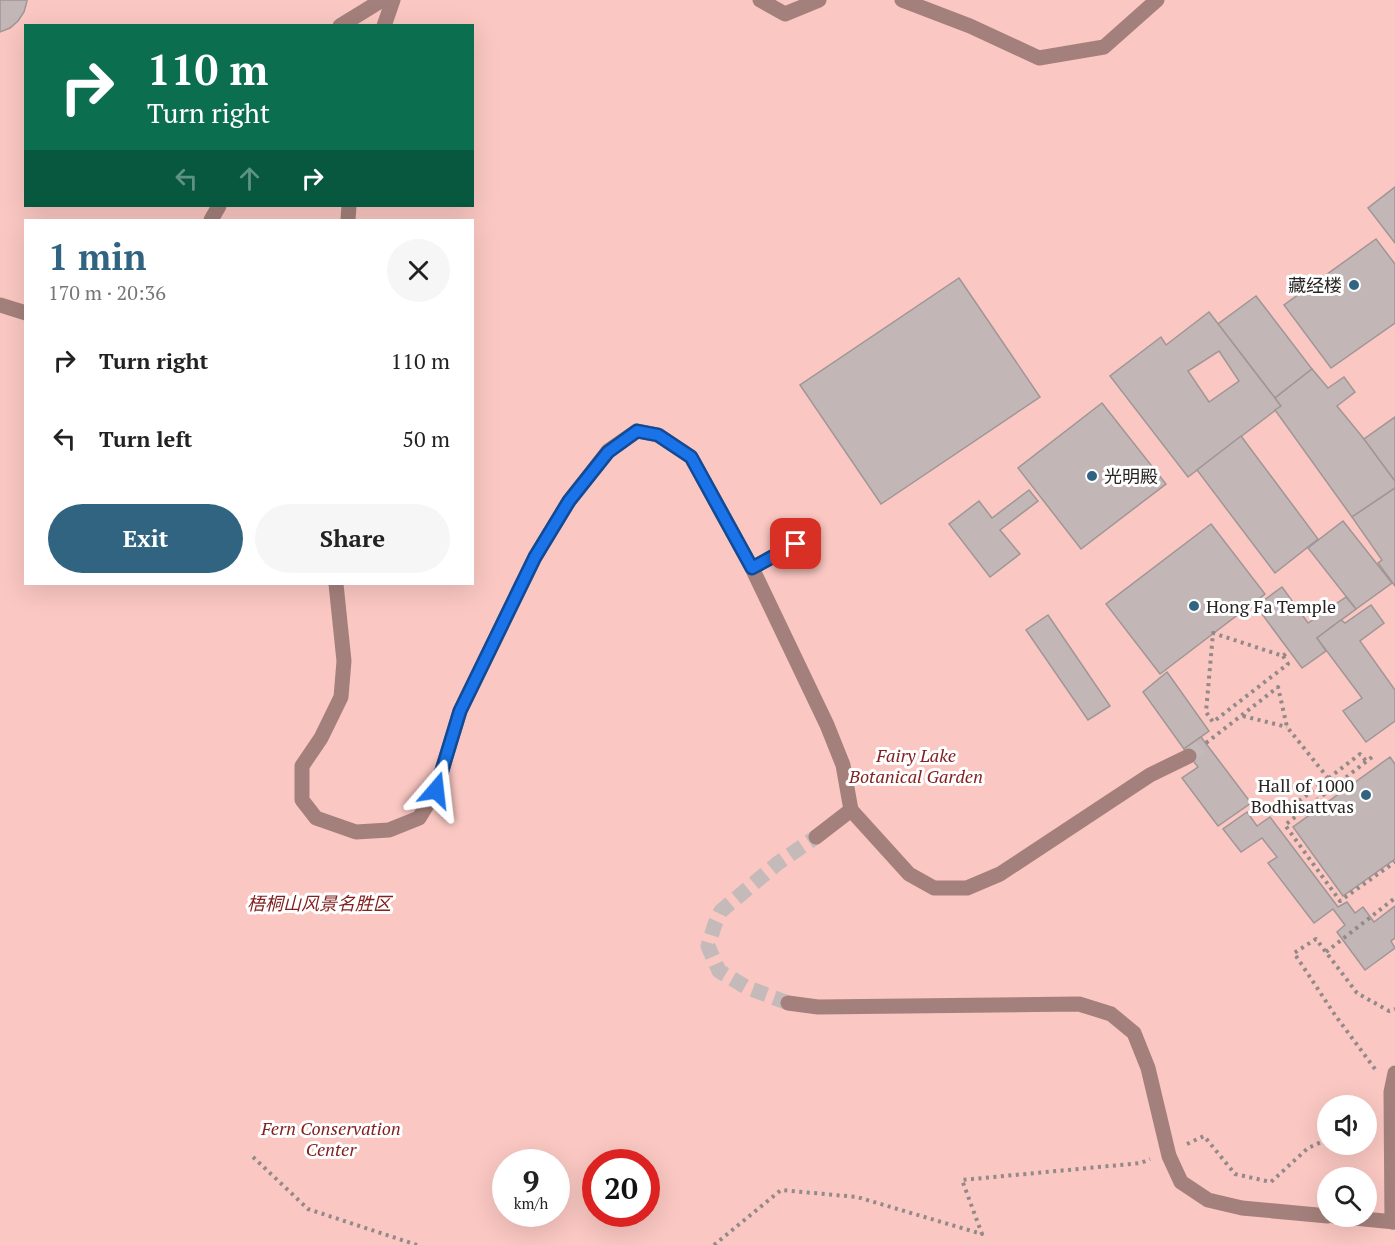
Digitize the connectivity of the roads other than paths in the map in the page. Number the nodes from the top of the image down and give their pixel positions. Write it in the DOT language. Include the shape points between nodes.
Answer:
graph roads {
  1 [pos="382,0"];
  2 [pos="393,0"];
  3 [pos="760,0"];
  4 [pos="819,0"];
  5 [pos="902,0"];
  6 [pos="1157,0"];
  7 [pos="343,24"];
  8 [pos="385,24"];
  9 [pos="0,305"];
  10 [pos="24,312"];
  11 [pos="796,544"];
  12 [pos="752,568"];
  13 [pos="336,585"];
  14 [pos="1189,756"];
  15 [pos="851,810"];
  16 [pos="816,837"];
  17 [pos="788,1003"];
  18 [pos="1395,1073"];
  19 [pos="1317,1215"];
  20 [pos="1377,1220"];
  21 [pos="1393,1222"];
  1 -- 7 [label="street"];
  2 -- 8 [label="street"];
  3 -- 4 [label="street" via="785,14"];
  5 -- 6 [label="street" via="1039,58 1104,47"];
  9 -- 10 [label="street"];
  11 -- 12 [label="street"];
  12 -- 13 [label="street" via="691,457 658,435 637,431 608,452 569,501 535,557 460,711 436,790 419,818 389,830 356,832 316,818 302,800 303,766 341,697 344,661"];
  12 -- 15 [label="street" via="827,725 843,765"];
  14 -- 15 [label="street" via="1150,775 1000,874 967,888 934,888 909,874"];
  15 -- 16 [label="street"];
  17 -- 19 [label="street" via="818,1008 1079,1004 1111,1014 1134,1034 1148,1068 1169,1156 1180,1182 1208,1200 1242,1208"];
  18 -- 21 [label="street" via="1391,1092"];
  20 -- 21 [label="street"];
}
